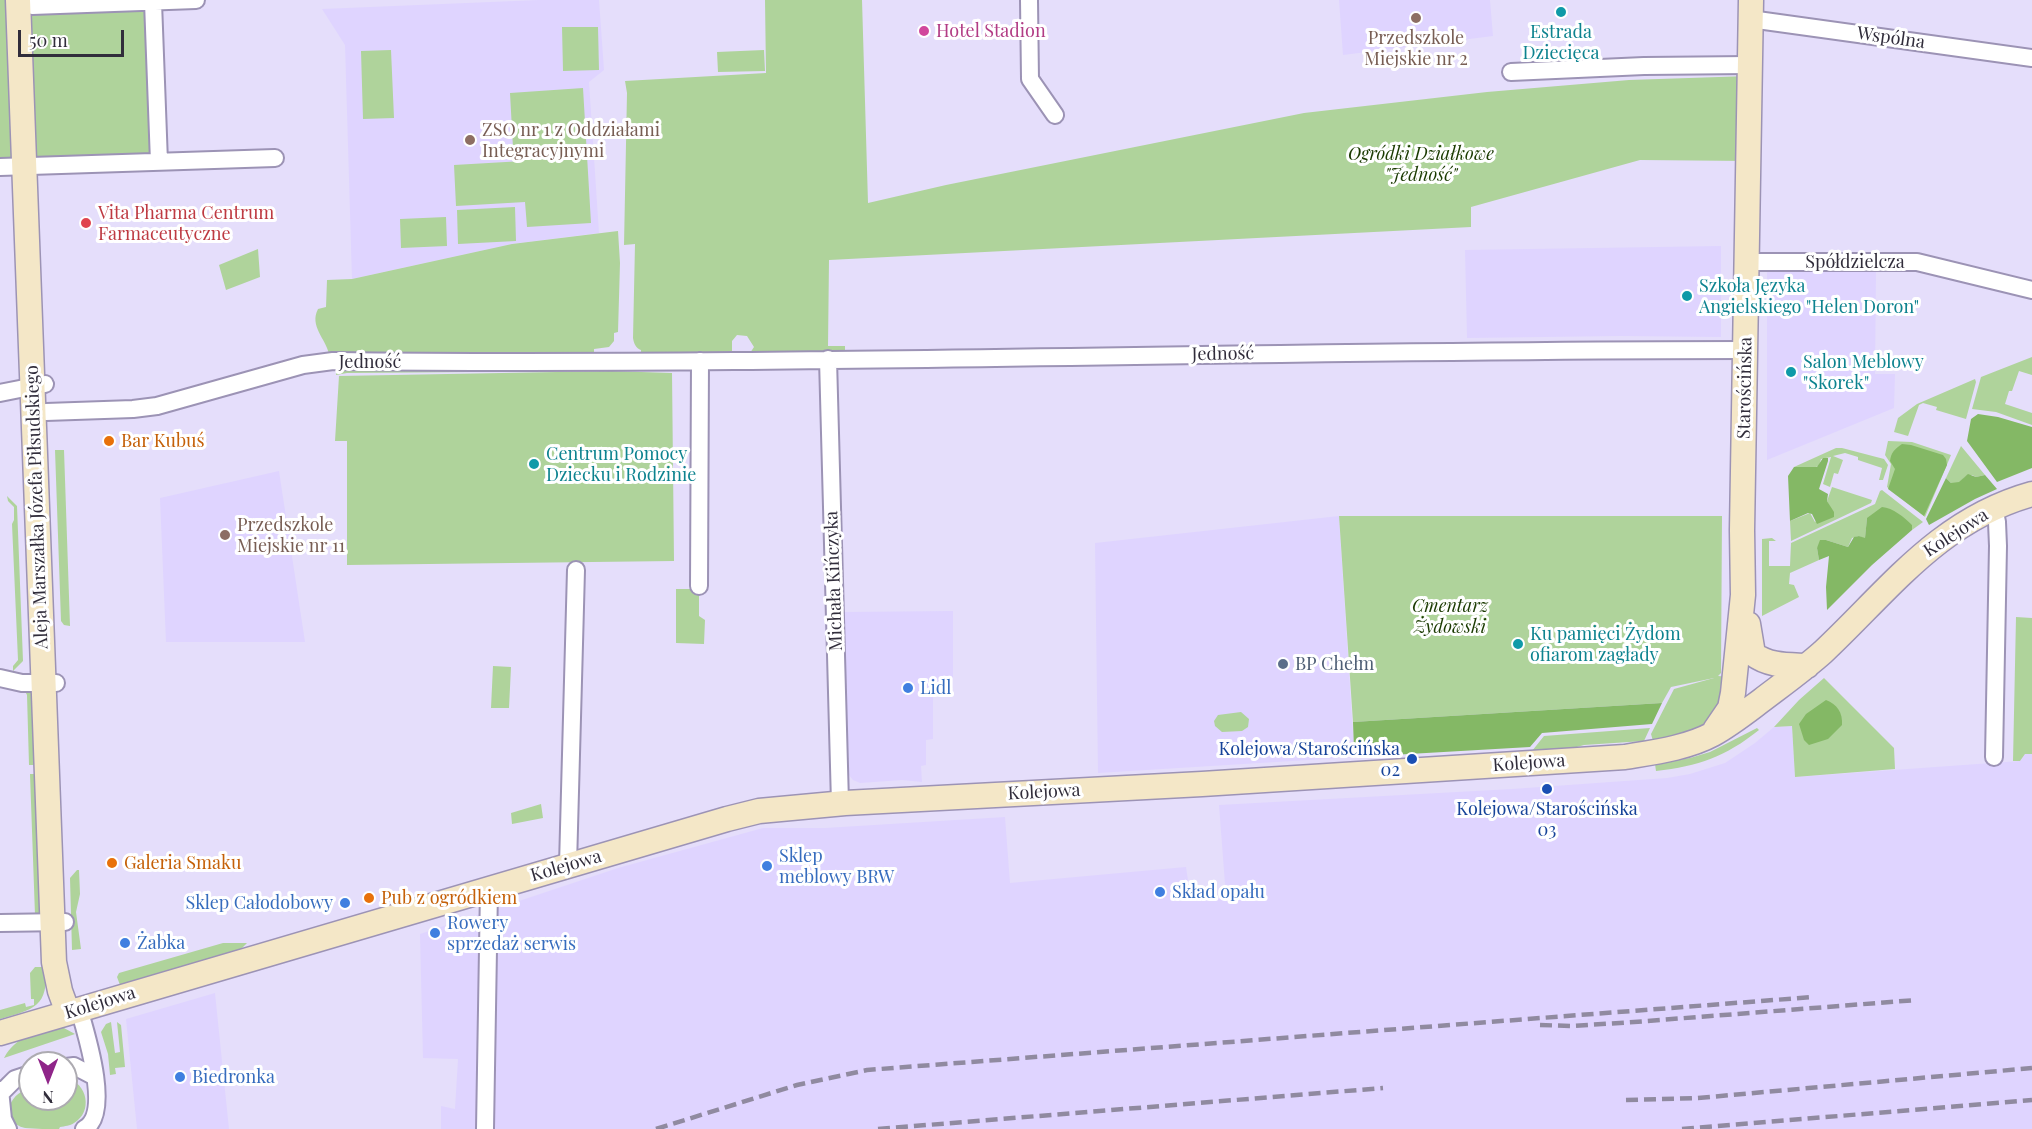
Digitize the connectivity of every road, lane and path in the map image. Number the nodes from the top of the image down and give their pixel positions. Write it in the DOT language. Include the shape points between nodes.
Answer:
graph roads {
  1 [pos="196,0"];
  2 [pos="1029,0"];
  3 [pos="153,2"];
  4 [pos="20,4"];
  5 [pos="1750,9"];
  6 [pos="2032,58"];
  7 [pos="1749,65"];
  8 [pos="1511,72"];
  9 [pos="1055,115"];
  10 [pos="275,158"];
  11 [pos="159,162"];
  12 [pos="0,167"];
  13 [pos="31,167"];
  14 [pos="1747,262"];
  15 [pos="2032,290"];
  16 [pos="1745,350"];
  17 [pos="828,359"];
  18 [pos="700,361"];
  19 [pos="39,385"];
  20 [pos="0,393"];
  21 [pos="46,412"];
  22 [pos="2032,494"];
  23 [pos="1994,508"];
  24 [pos="576,570"];
  25 [pos="699,586"];
  26 [pos="1743,595"];
  27 [pos="1753,654"];
  28 [pos="1807,666"];
  29 [pos="0,678"];
  30 [pos="1734,682"];
  31 [pos="50,683"];
  32 [pos="1756,704"];
  33 [pos="1712,735"];
  34 [pos="1994,757"];
  35 [pos="840,803"];
  36 [pos="568,865"];
  37 [pos="489,889"];
  38 [pos="59,922"];
  39 [pos="0,923"];
  40 [pos="73,1011"];
  41 [pos="0,1033"];
  42 [pos="78,1068"];
  43 [pos="94,1077"];
  44 [pos="18,1078"];
  45 [pos="0,1092"];
  46 [pos="8,1129"];
  47 [pos="84,1129"];
  48 [pos="485,1129"];
  1 -- 3 [label="street"];
  2 -- 9 [label="street" via="1030,79"];
  3 -- 4 [label="street"];
  3 -- 11 [label="street"];
  4 -- 13 [label="street, Aleja Marszałka Józefa Piłsudskiego"];
  5 -- 6 [label="street, Wspólna"];
  5 -- 7 [label="street, Starościńska"];
  7 -- 8 [label="street"];
  7 -- 14 [label="street, Starościńska"];
  10 -- 11 [label="street"];
  11 -- 13 [label="street"];
  12 -- 13 [label="street"];
  13 -- 19 [label="street, Aleja Marszałka Józefa Piłsudskiego"];
  14 -- 15 [label="street, Spółdzielcza" via="1917,262"];
  14 -- 16 [label="street, Starościńska"];
  16 -- 17 [label="street, Jedność"];
  16 -- 26 [label="street, Starościńska"];
  17 -- 18 [label="street, Jedność"];
  17 -- 35 [label="street, Michała Kińczyka"];
  18 -- 21 [label="street, Jedność" via="333,361 303,365 157,406"];
  18 -- 25 [label="street"];
  19 -- 20 [label="street"];
  19 -- 21 [label="street, Aleja Marszałka Józefa Piłsudskiego"];
  19 -- 31 [label="street, Aleja Marszałka Józefa Piłsudskiego"];
  21 -- 31 [label="street, Aleja Marszałka Józefa Piłsudskiego"];
  22 -- 23 [label="street, Kolejowa"];
  23 -- 28 [label="street, Kolejowa" via="1935,543"];
  23 -- 34 [label="street" via="1998,546"];
  24 -- 36 [label="street"];
  26 -- 27 [label="street"];
  26 -- 30 [label="street, Starościńska"];
  27 -- 28 [label="street" via="1776,664"];
  27 -- 32 [label="street"];
  28 -- 32 [label="street, Kolejowa"];
  29 -- 31 [label="street"];
  30 -- 32 [label="street"];
  30 -- 33 [label="street, Starościńska" via="1730,708"];
  31 -- 38 [label="street, Aleja Marszałka Józefa Piłsudskiego"];
  32 -- 33 [label="street, Kolejowa"];
  33 -- 35 [label="street, Kolejowa" via="1682,747 1625,758"];
  35 -- 36 [label="street, Kolejowa" via="759,811"];
  36 -- 37 [label="street, Kolejowa"];
  37 -- 40 [label="street, Kolejowa"];
  37 -- 48 [label="street"];
  38 -- 39 [label="street"];
  38 -- 40 [label="street, Aleja Marszałka Józefa Piłsudskiego"];
  40 -- 41 [label="street, Kolejowa"];
  40 -- 43 [label="street" via="87,1037"];
  42 -- 43 [label="street"];
  43 -- 47 [label="street" via="95,1118"];
  44 -- 45 [label="street"];
  45 -- 46 [label="street"];
}
